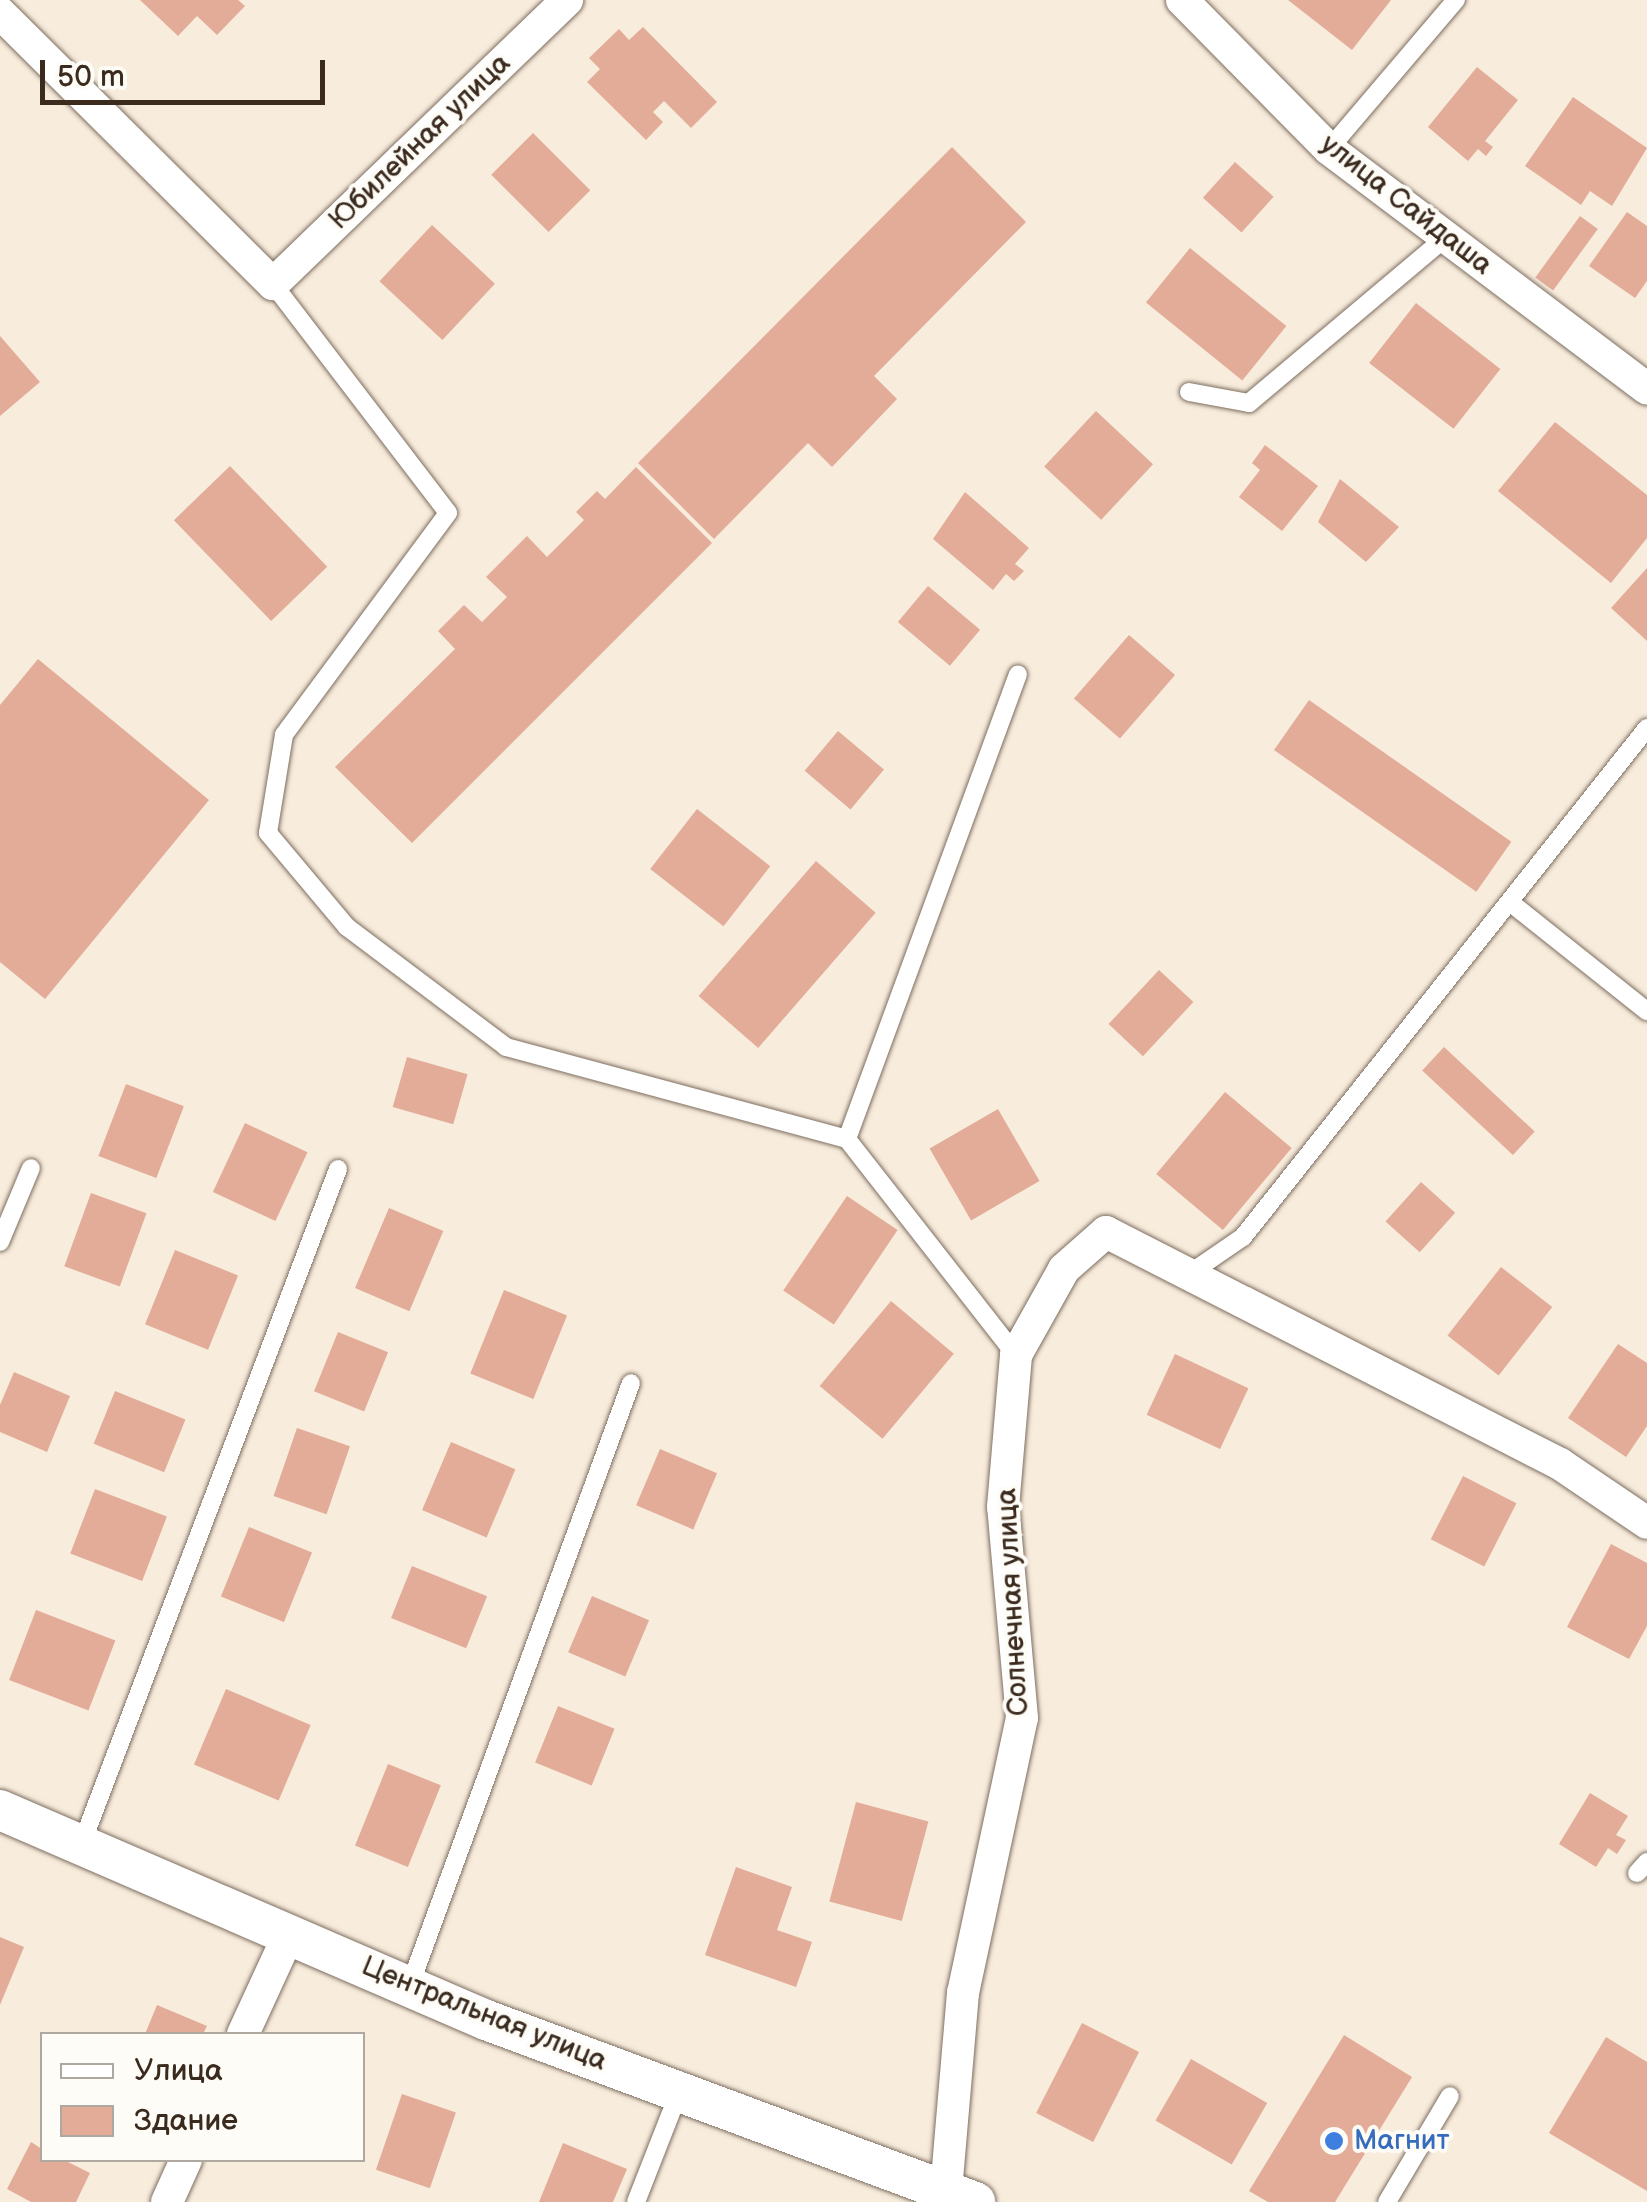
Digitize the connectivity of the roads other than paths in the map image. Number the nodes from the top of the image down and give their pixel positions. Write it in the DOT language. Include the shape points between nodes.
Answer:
graph roads {
  1 [pos="567,0"];
  2 [pos="1456,0"];
  3 [pos="1186,1"];
  4 [pos="0,13"];
  5 [pos="1328,148"];
  6 [pos="1446,237"];
  7 [pos="274,284"];
  8 [pos="1647,389"];
  9 [pos="1190,392"];
  10 [pos="1018,675"];
  11 [pos="1647,728"];
  12 [pos="1512,903"];
  13 [pos="1647,1011"];
  14 [pos="847,1139"];
  15 [pos="31,1168"];
  16 [pos="338,1169"];
  17 [pos="0,1242"];
  18 [pos="1189,1274"];
  19 [pos="1016,1356"];
  20 [pos="630,1383"];
  21 [pos="1647,1523"];
  22 [pos="0,1810"];
  23 [pos="82,1843"];
  24 [pos="289,1934"];
  25 [pos="410,1985"];
  26 [pos="244,2032"];
  27 [pos="680,2092"];
  28 [pos="1450,2096"];
  29 [pos="185,2162"];
  30 [pos="960,2197"];
  31 [pos="166,2202"];
  32 [pos="636,2202"];
  33 [pos="1387,2202"];
  1 -- 7 [label="street, Юбилейная улица"];
  2 -- 5 [label="lane"];
  3 -- 5 [label="street, улица Сайдаша"];
  4 -- 7 [label="street"];
  5 -- 6 [label="street, улица Сайдаша"];
  6 -- 8 [label="street, улица Сайдаша"];
  6 -- 9 [label="lane" via="1249,402"];
  7 -- 14 [label="lane" via="448,513 284,734 268,834 346,927 506,1047"];
  10 -- 14 [label="lane"];
  11 -- 12 [label="lane"];
  12 -- 13 [label="lane"];
  12 -- 18 [label="lane" via="1243,1237"];
  14 -- 19 [label="lane"];
  15 -- 17 [label="lane"];
  16 -- 23 [label="lane"];
  18 -- 19 [label="street, Солнечная улица" via="1106,1232 1064,1269"];
  18 -- 21 [label="street, Солнечная улица" via="1560,1464"];
  19 -- 30 [label="street, Солнечная улица" via="1003,1508 1022,1718 964,1994"];
  20 -- 25 [label="lane"];
  22 -- 23 [label="street, Центральная улица"];
  23 -- 24 [label="street, Центральная улица"];
  24 -- 25 [label="street, Центральная улица"];
  24 -- 26 [label="street"];
  25 -- 27 [label="street, Центральная улица"];
  27 -- 30 [label="street, Центральная улица"];
  27 -- 32 [label="lane"];
  28 -- 33 [label="lane"];
  29 -- 31 [label="street"];
}
